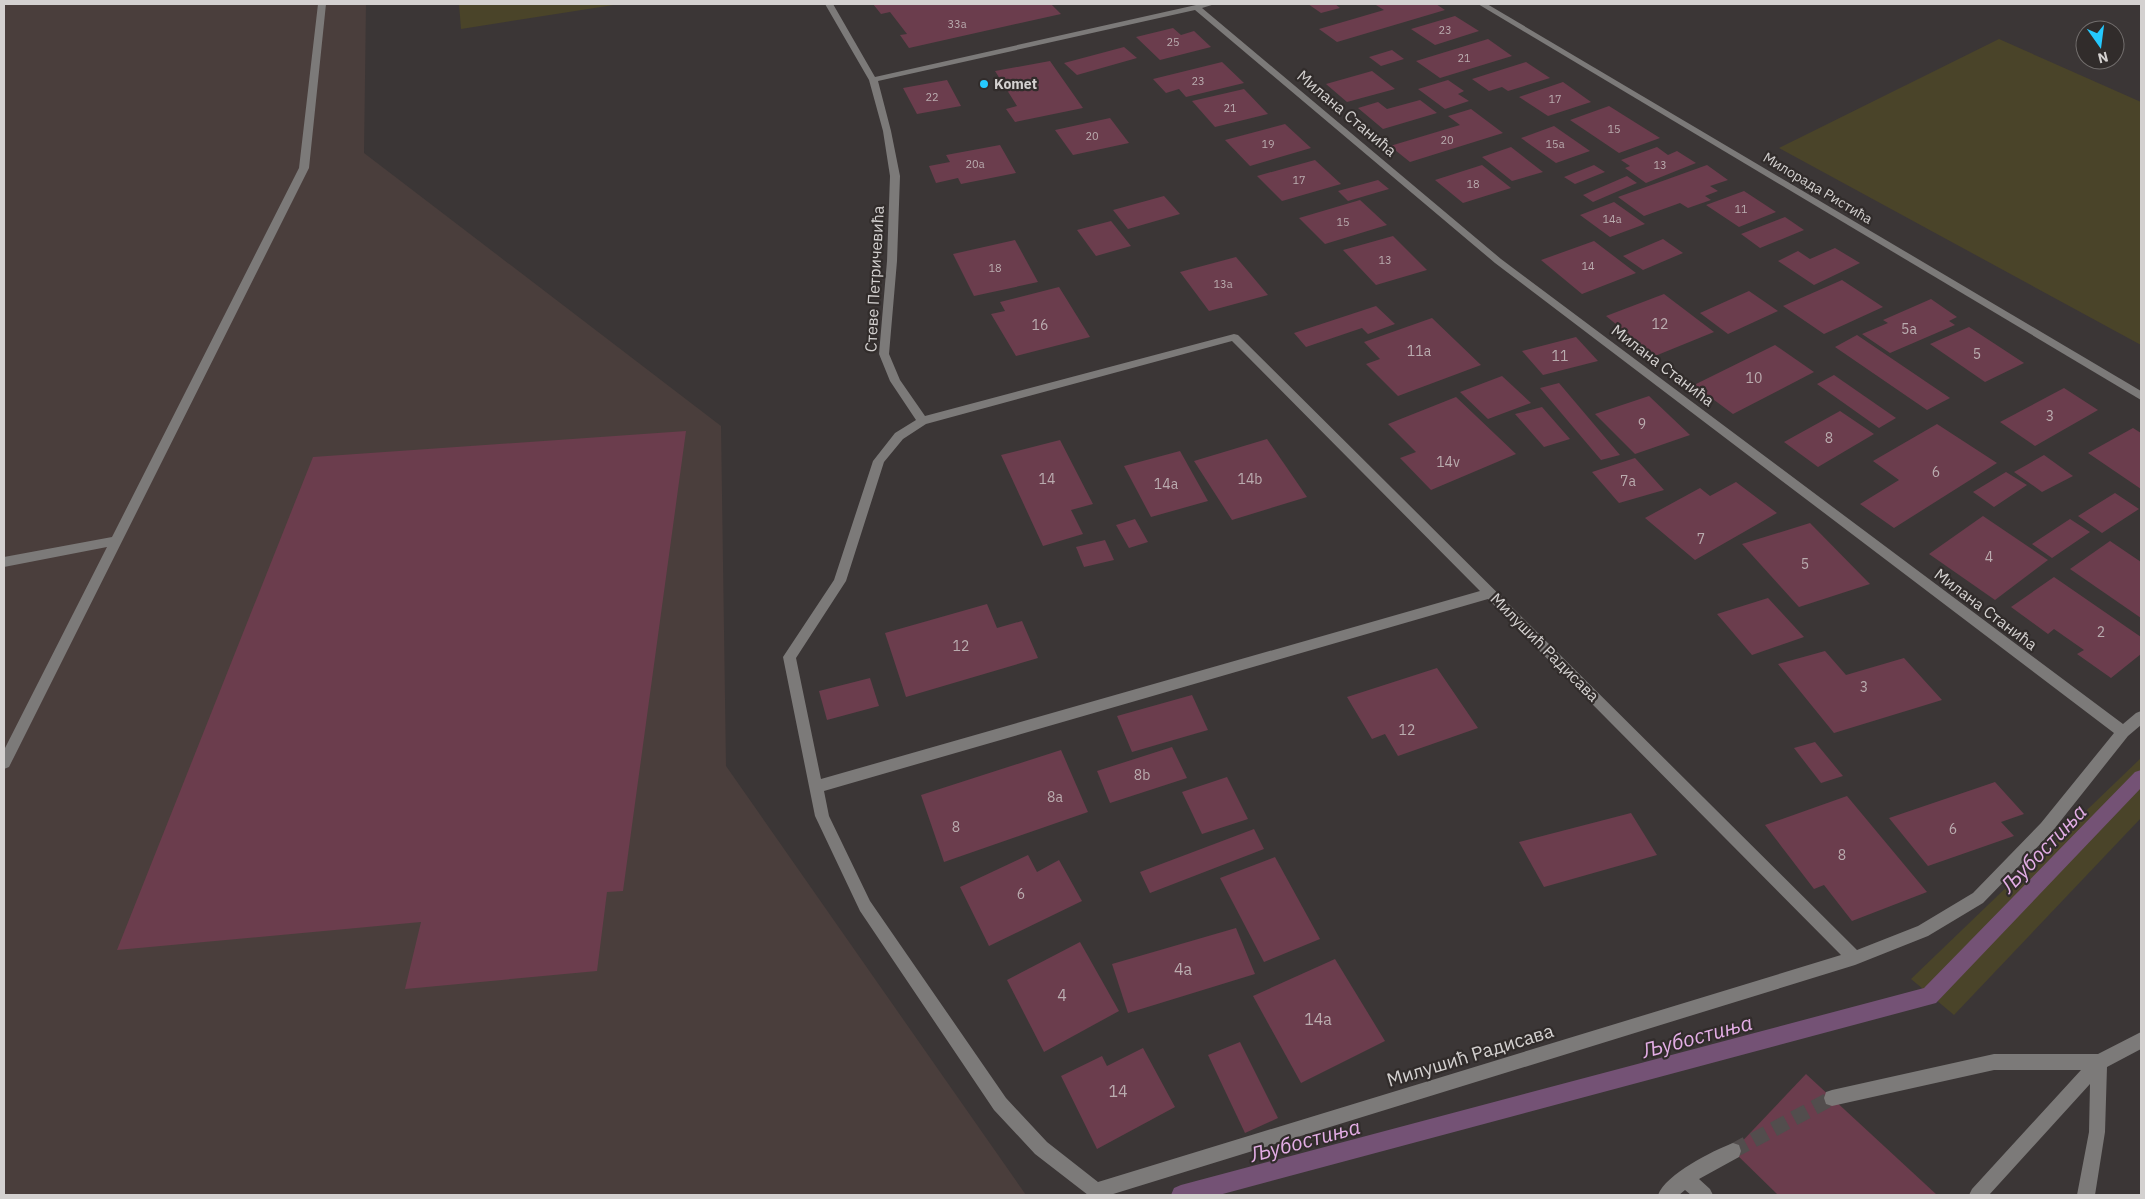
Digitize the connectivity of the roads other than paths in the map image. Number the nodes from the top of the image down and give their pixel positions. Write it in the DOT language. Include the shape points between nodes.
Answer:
graph roads {
  1 [pos="322,4"];
  2 [pos="829,4"];
  3 [pos="1212,4"];
  4 [pos="1482,4"];
  5 [pos="1196,7"];
  6 [pos="874,80"];
  7 [pos="2141,396"];
  8 [pos="922,421"];
  9 [pos="116,541"];
  10 [pos="4,562"];
  11 [pos="1490,593"];
  12 [pos="2141,717"];
  13 [pos="2123,732"];
  14 [pos="4,763"];
  15 [pos="816,786"];
  16 [pos="1855,958"];
  17 [pos="2141,1040"];
  18 [pos="2099,1062"];
  19 [pos="1832,1098"];
  20 [pos="1733,1151"];
  21 [pos="1685,1178"];
  22 [pos="1667,1195"];
  23 [pos="1704,1195"];
  24 [pos="1978,1195"];
  25 [pos="2086,1195"];
  1 -- 9 [label="street" via="304,168"];
  2 -- 6 [label="street, Стеве Петричевића"];
  3 -- 5 [label="street"];
  4 -- 7 [label="street, Милорада Ристића"];
  5 -- 6 [label="street"];
  5 -- 13 [label="street, Милана Станића" via="1498,261"];
  6 -- 8 [label="street, Стеве Петричевића" via="896,176 884,354 895,381"];
  8 -- 11 [label="street, Милушић Радисава" via="1234,337"];
  8 -- 15 [label="street" via="898,436 879,460 840,582 790,657"];
  9 -- 10 [label="street"];
  9 -- 14 [label="street"];
  11 -- 15 [label="street"];
  11 -- 16 [label="street, Милушић Радисава"];
  12 -- 13 [label="street, Милушић Радисава"];
  13 -- 16 [label="street, Милушић Радисава" via="2046,828 1978,898 1923,931"];
  15 -- 16 [label="street, Милушић Радисава" via="822,816 865,906 1000,1104 1041,1148 1096,1191"];
  17 -- 18 [label="street"];
  18 -- 19 [label="street" via="1994,1062"];
  18 -- 24 [label="street"];
  18 -- 25 [label="street" via="2097,1132"];
  20 -- 21 [label="street"];
  21 -- 22 [label="street"];
  21 -- 23 [label="street"];
}
